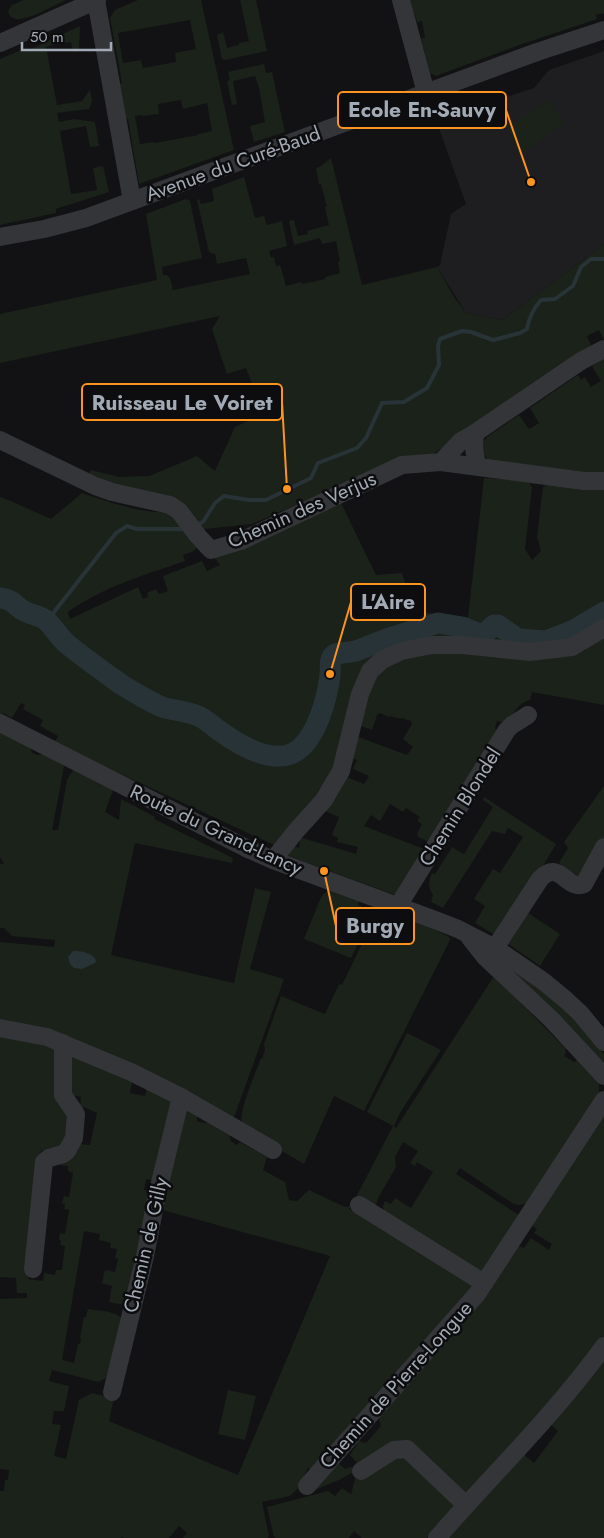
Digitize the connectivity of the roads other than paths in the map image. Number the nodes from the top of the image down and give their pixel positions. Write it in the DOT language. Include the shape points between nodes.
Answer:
graph roads {
  1 [pos="97,0"];
  2 [pos="401,0"];
  3 [pos="604,30"];
  4 [pos="0,43"];
  5 [pos="426,93"];
  6 [pos="132,201"];
  7 [pos="0,237"];
  8 [pos="604,349"];
  9 [pos="475,433"];
  10 [pos="0,440"];
  11 [pos="441,462"];
  12 [pos="477,466"];
  13 [pos="604,481"];
  14 [pos="604,628"];
  15 [pos="528,714"];
  16 [pos="0,724"];
  17 [pos="604,846"];
  18 [pos="273,860"];
  19 [pos="398,906"];
  20 [pos="466,933"];
  21 [pos="495,948"];
  22 [pos="0,1028"];
  23 [pos="604,1042"];
  24 [pos="63,1043"];
  25 [pos="604,1076"];
  26 [pos="181,1097"];
  27 [pos="604,1100"];
  28 [pos="273,1150"];
  29 [pos="359,1205"];
  30 [pos="33,1269"];
  31 [pos="484,1283"];
  32 [pos="604,1346"];
  33 [pos="112,1392"];
  34 [pos="361,1471"];
  35 [pos="307,1486"];
  36 [pos="466,1505"];
  37 [pos="437,1538"];
  1 -- 4 [label="street"];
  1 -- 6 [label="street"];
  2 -- 5 [label="street"];
  3 -- 5 [label="street, Avenue du Curé-Baud"];
  5 -- 6 [label="street, Avenue du Curé-Baud"];
  6 -- 7 [label="street, Avenue du Curé-Baud" via="86,218"];
  8 -- 9 [label="street"];
  9 -- 11 [label="street" via="461,440"];
  9 -- 12 [label="street"];
  10 -- 11 [label="street, Chemin des Verjus" via="104,489 170,505 179,510 212,550 241,541 402,466"];
  11 -- 12 [label="street, Chemin des Verjus"];
  12 -- 13 [label="street, Chemin des Verjus"];
  14 -- 18 [label="street" via="572,647 530,652 464,645 432,646 401,651 382,660 370,671 360,694 341,771 324,800"];
  15 -- 19 [label="street, Chemin Blondel" via="507,730"];
  16 -- 18 [label="street, Route du Grand-Lancy"];
  17 -- 21 [label="street" via="580,886 554,872 545,873"];
  18 -- 19 [label="street, Route du Grand-Lancy"];
  19 -- 20 [label="street, Route du Grand-Lancy"];
  20 -- 21 [label="street, Route du Grand-Lancy"];
  20 -- 25 [label="street, Route du Grand-Lancy" via="485,957 551,1018"];
  21 -- 23 [label="street, Route du Grand-Lancy" via="566,1000"];
  22 -- 24 [label="street" via="36,1034"];
  24 -- 26 [label="street"];
  24 -- 30 [label="street" via="63,1095 76,1114 74,1138 67,1151 44,1162"];
  26 -- 28 [label="street"];
  26 -- 33 [label="street, Chemin de Gilly"];
  27 -- 31 [label="street, Chemin de Pierre-Longue"];
  29 -- 31 [label="street, Chemin de Pierre-Longue"];
  31 -- 35 [label="street, Chemin de Pierre-Longue"];
  32 -- 36 [label="street" via="567,1395"];
  34 -- 36 [label="street" via="394,1450 407,1449"];
  36 -- 37 [label="street"];
}
